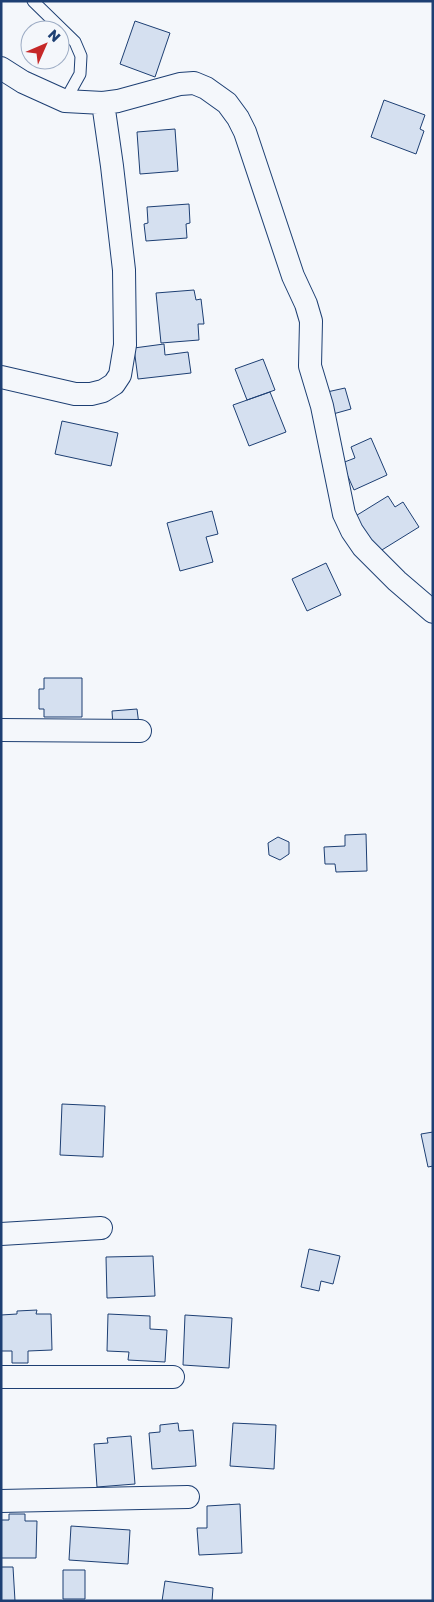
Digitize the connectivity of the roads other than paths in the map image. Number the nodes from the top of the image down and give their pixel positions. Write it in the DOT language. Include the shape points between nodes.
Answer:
graph roads {
  1 [pos="33,1"];
  2 [pos="1,68"];
  3 [pos="65,101"];
  4 [pos="103,103"];
  5 [pos="1,377"];
  6 [pos="433,612"];
  7 [pos="1,730"];
  8 [pos="140,731"];
  9 [pos="101,1228"];
  10 [pos="1,1234"];
  11 [pos="1,1377"];
  12 [pos="174,1377"];
  13 [pos="188,1497"];
  14 [pos="1,1501"];
  1 -- 3 [label="lane" via="75,42 81,56 80,74"];
  2 -- 3 [label="street"];
  3 -- 4 [label="street"];
  4 -- 5 [label="street" via="124,270 125,345 120,375 114,384 91,394 75,394"];
  4 -- 6 [label="street" via="194,83 216,93 238,118 311,321 310,366 322,406 344,514 363,547"];
  7 -- 8 [label="street"];
  9 -- 10 [label="street"];
  11 -- 12 [label="street"];
  13 -- 14 [label="street"];
}
